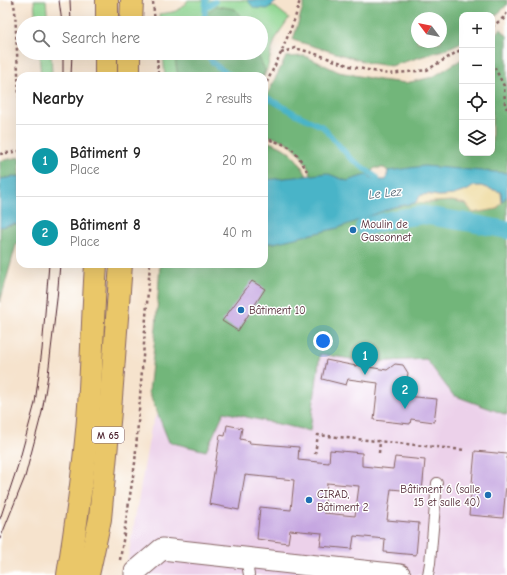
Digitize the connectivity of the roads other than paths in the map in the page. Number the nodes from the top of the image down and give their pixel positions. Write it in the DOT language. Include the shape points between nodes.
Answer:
graph roads {
  1 [pos="107,0"];
  2 [pos="132,0"];
  3 [pos="107,16"];
  4 [pos="131,16"];
  5 [pos="106,60"];
  6 [pos="129,60"];
  7 [pos="106,72"];
  8 [pos="129,72"];
  9 [pos="96,268"];
  10 [pos="121,268"];
  11 [pos="83,467"];
  12 [pos="436,483"];
  13 [pos="248,567"];
  14 [pos="62,575"];
  15 [pos="68,575"];
  16 [pos="88,575"];
  17 [pos="135,575"];
  18 [pos="400,575"];
  19 [pos="428,575"];
  1 -- 3 [label="main road"];
  2 -- 4 [label="main road"];
  5 -- 7 [label="main road"];
  6 -- 8 [label="main road"];
  9 -- 11 [label="main road, M 65" via="89,406"];
  10 -- 16 [label="main road, M 65" via="100,519"];
  11 -- 14 [label="main road, M 65"];
  11 -- 15 [label="main road, M 65"];
  12 -- 19 [label="lane"];
  13 -- 17 [label="street" via="162,549 135,572"];
  13 -- 18 [label="street"];
}
